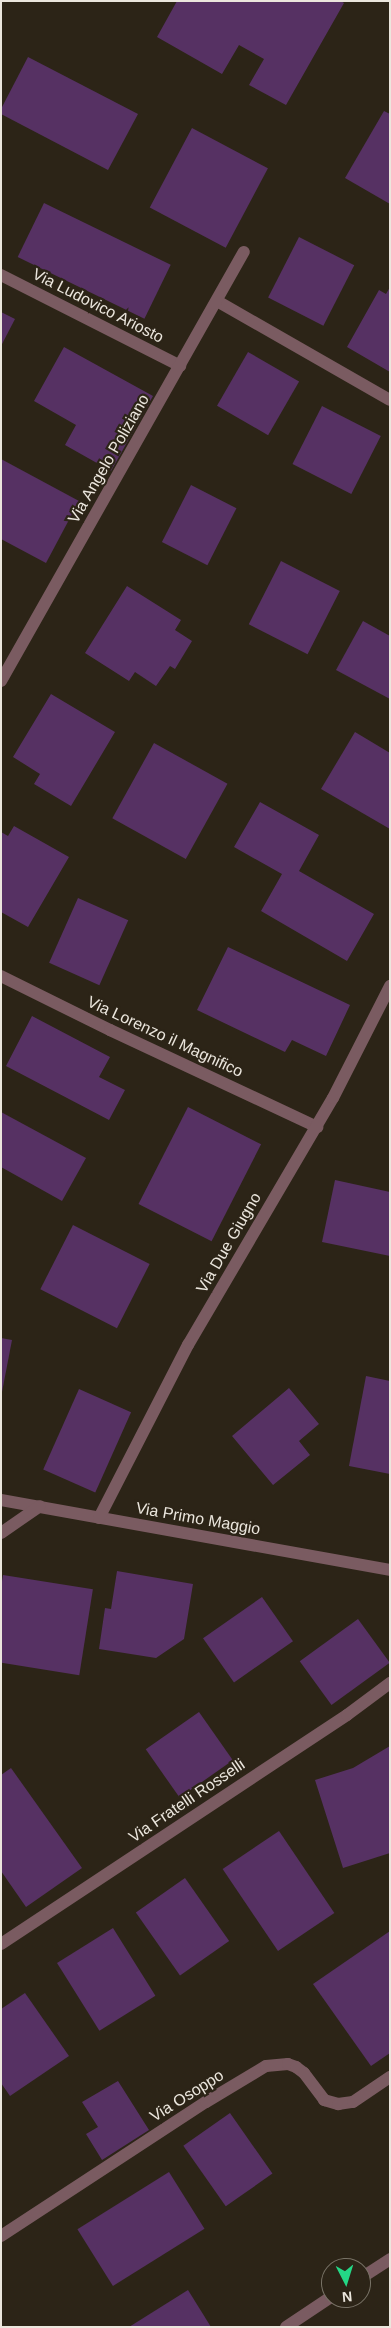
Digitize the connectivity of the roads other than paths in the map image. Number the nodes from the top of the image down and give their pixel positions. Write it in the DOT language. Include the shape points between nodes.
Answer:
graph roads {
  1 [pos="244,252"];
  2 [pos="1,275"];
  3 [pos="217,301"];
  4 [pos="180,366"];
  5 [pos="390,400"];
  6 [pos="1,681"];
  7 [pos="1,976"];
  8 [pos="390,986"];
  9 [pos="317,1127"];
  10 [pos="1,1500"];
  11 [pos="40,1506"];
  12 [pos="99,1518"];
  13 [pos="1,1533"];
  14 [pos="390,1570"];
  15 [pos="390,1682"];
  16 [pos="1,1944"];
  17 [pos="390,2077"];
  18 [pos="1,2236"];
  19 [pos="390,2259"];
  20 [pos="371,2271"];
  21 [pos="321,2304"];
  22 [pos="286,2327"];
  1 -- 3 [label="street, Via Angelo Poliziano"];
  2 -- 4 [label="street, Via Ludovico Ariosto"];
  3 -- 4 [label="street, Via Angelo Poliziano"];
  3 -- 5 [label="street"];
  4 -- 6 [label="street, Via Angelo Poliziano"];
  7 -- 9 [label="street, Via Lorenzo il Magnifico"];
  8 -- 9 [label="street, Via Due Giugno"];
  9 -- 12 [label="street, Via Due Giugno" via="188,1345"];
  10 -- 11 [label="street, Via Primo Maggio"];
  11 -- 12 [label="street, Via Primo Maggio"];
  11 -- 13 [label="street"];
  12 -- 14 [label="street, Via Primo Maggio"];
  15 -- 16 [label="street, Via Fratelli Rosselli" via="347,1715"];
  17 -- 18 [label="street, Via Osoppo" via="353,2102 338,2104 324,2100 304,2073 296,2068 288,2064 266,2066"];
  19 -- 20 [label="street"];
  21 -- 22 [label="street"];
}
